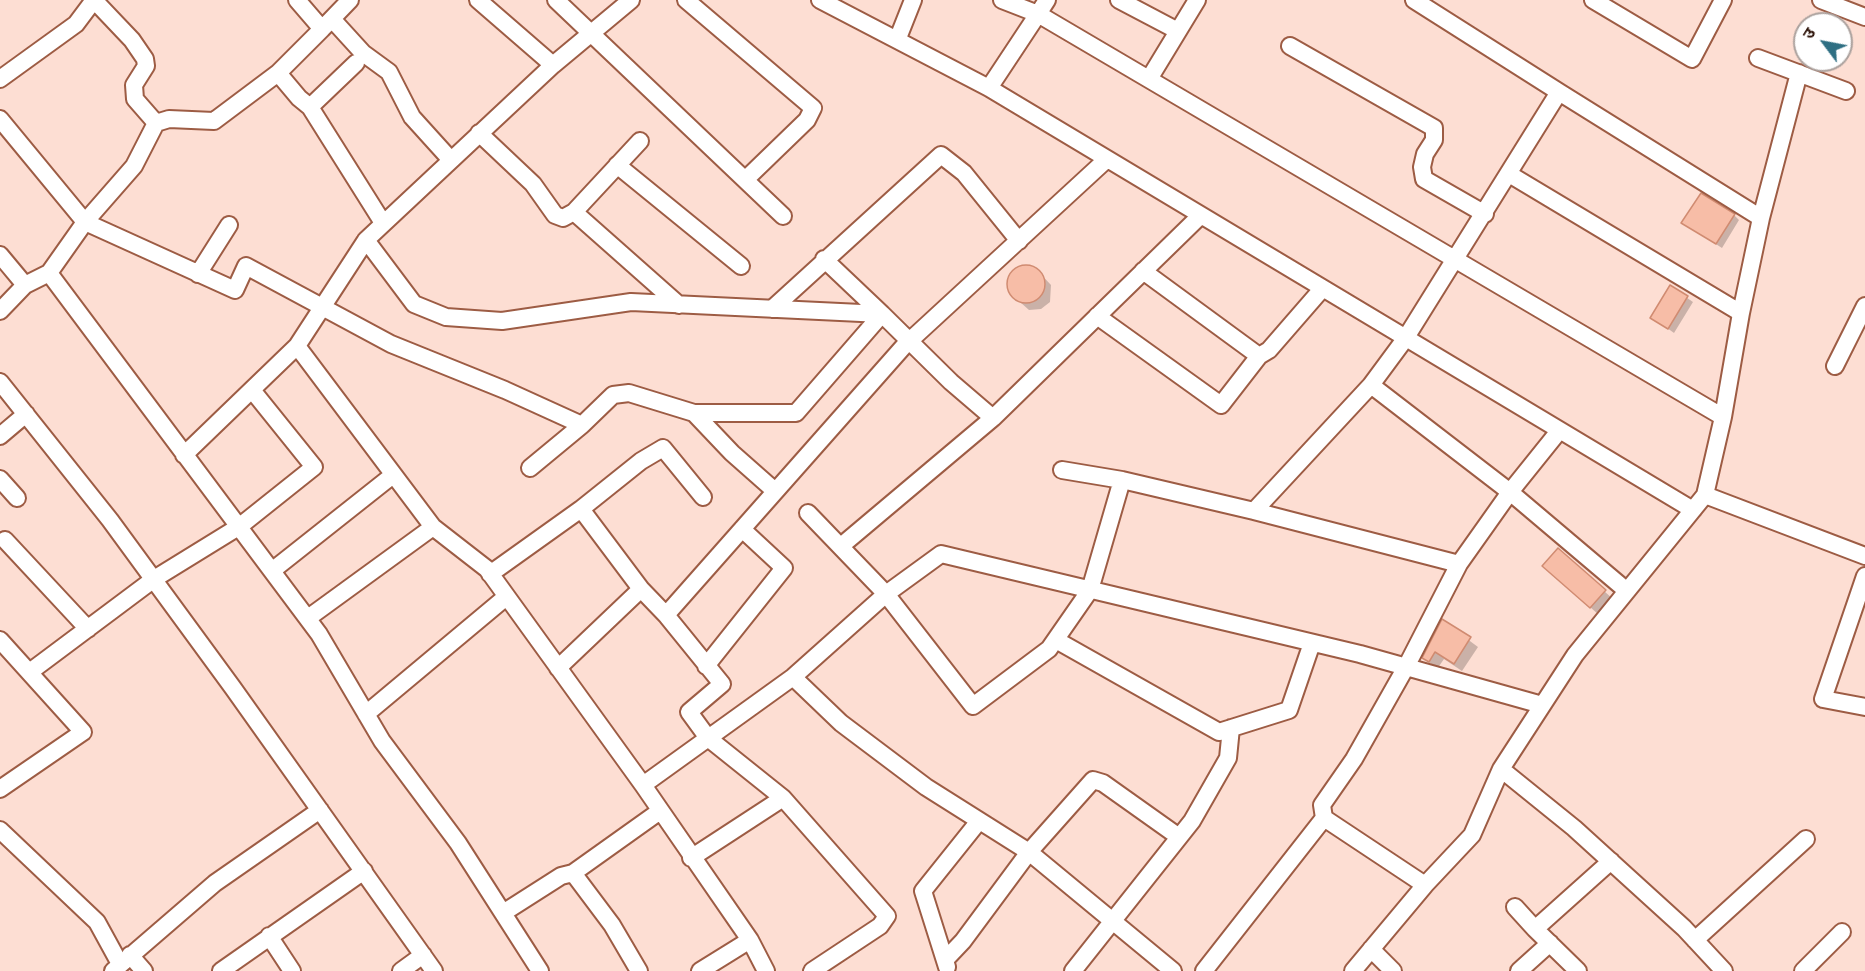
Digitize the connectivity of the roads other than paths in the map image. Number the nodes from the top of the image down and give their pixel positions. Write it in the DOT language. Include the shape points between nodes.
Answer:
graph roads {
  1 [pos="94,0"];
  2 [pos="297,0"];
  3 [pos="350,0"];
  4 [pos="478,0"];
  5 [pos="556,0"];
  6 [pos="631,0"];
  7 [pos="686,0"];
  8 [pos="820,0"];
  9 [pos="913,0"];
  10 [pos="1002,0"];
  11 [pos="1119,0"];
  12 [pos="1197,0"];
  13 [pos="1414,0"];
  14 [pos="1593,0"];
  15 [pos="1723,0"];
  16 [pos="1821,0"];
  17 [pos="1042,7"];
  18 [pos="1865,17"];
  19 [pos="327,24"];
  20 [pos="1178,31"];
  21 [pos="591,34"];
  22 [pos="898,38"];
  23 [pos="1290,46"];
  24 [pos="1758,58"];
  25 [pos="356,63"];
  26 [pos="553,65"];
  27 [pos="278,73"];
  28 [pos="1799,73"];
  29 [pos="0,79"];
  30 [pos="1149,79"];
  31 [pos="989,88"];
  32 [pos="1846,91"];
  33 [pos="1559,92"];
  34 [pos="310,107"];
  35 [pos="0,119"];
  36 [pos="156,123"];
  37 [pos="479,133"];
  38 [pos="640,141"];
  39 [pos="450,159"];
  40 [pos="1107,159"];
  41 [pos="617,165"];
  42 [pos="1509,174"];
  43 [pos="746,179"];
  44 [pos="574,212"];
  45 [pos="1485,214"];
  46 [pos="783,216"];
  47 [pos="1200,216"];
  48 [pos="1761,218"];
  49 [pos="85,222"];
  50 [pos="383,224"];
  51 [pos="228,225"];
  52 [pos="366,240"];
  53 [pos="1019,241"];
  54 [pos="0,255"];
  55 [pos="824,259"];
  56 [pos="1455,261"];
  57 [pos="741,266"];
  58 [pos="1143,271"];
  59 [pos="49,273"];
  60 [pos="198,274"];
  61 [pos="25,285"];
  62 [pos="1322,289"];
  63 [pos="678,304"];
  64 [pos="1865,306"];
  65 [pos="321,308"];
  66 [pos="772,309"];
  67 [pos="0,311"];
  68 [pos="1742,313"];
  69 [pos="882,314"];
  70 [pos="1097,316"];
  71 [pos="1405,339"];
  72 [pos="910,341"];
  73 [pos="297,346"];
  74 [pos="1260,356"];
  75 [pos="1835,366"];
  76 [pos="0,381"];
  77 [pos="1371,385"];
  78 [pos="252,390"];
  79 [pos="694,413"];
  80 [pos="26,414"];
  81 [pos="1723,417"];
  82 [pos="993,418"];
  83 [pos="582,425"];
  84 [pos="1559,431"];
  85 [pos="0,436"];
  86 [pos="184,455"];
  87 [pos="530,468"];
  88 [pos="1062,470"];
  89 [pos="393,475"];
  90 [pos="0,479"];
  91 [pos="1122,480"];
  92 [pos="776,491"];
  93 [pos="1510,492"];
  94 [pos="1705,495"];
  95 [pos="703,497"];
  96 [pos="17,498"];
  97 [pos="581,509"];
  98 [pos="1693,510"];
  99 [pos="1254,511"];
  100 [pos="808,513"];
  101 [pos="240,526"];
  102 [pos="433,527"];
  103 [pos="742,529"];
  104 [pos="5,540"];
  105 [pos="841,546"];
  106 [pos="1865,556"];
  107 [pos="1459,564"];
  108 [pos="273,570"];
  109 [pos="490,574"];
  110 [pos="1865,576"];
  111 [pos="154,579"];
  112 [pos="641,589"];
  113 [pos="1090,591"];
  114 [pos="1627,591"];
  115 [pos="886,594"];
  116 [pos="506,597"];
  117 [pos="666,615"];
  118 [pos="308,618"];
  119 [pos="88,629"];
  120 [pos="0,640"];
  121 [pos="1056,640"];
  122 [pos="1312,643"];
  123 [pos="706,666"];
  124 [pos="1406,667"];
  125 [pos="558,668"];
  126 [pos="31,672"];
  127 [pos="793,677"];
  128 [pos="1542,705"];
  129 [pos="1865,707"];
  130 [pos="366,714"];
  131 [pos="1231,728"];
  132 [pos="708,738"];
  133 [pos="1501,769"];
  134 [pos="643,785"];
  135 [pos="0,789"];
  136 [pos="783,798"];
  137 [pos="320,810"];
  138 [pos="660,811"];
  139 [pos="1324,818"];
  140 [pos="979,821"];
  141 [pos="0,830"];
  142 [pos="1179,837"];
  143 [pos="1806,839"];
  144 [pos="1029,852"];
  145 [pos="691,858"];
  146 [pos="1611,861"];
  147 [pos="363,871"];
  148 [pos="573,873"];
  149 [pos="1425,885"];
  150 [pos="1515,907"];
  151 [pos="503,913"];
  152 [pos="1113,919"];
  153 [pos="1535,929"];
  154 [pos="1842,932"];
  155 [pos="269,936"];
  156 [pos="750,940"];
  157 [pos="1695,940"];
  158 [pos="1550,943"];
  159 [pos="1371,949"];
  160 [pos="423,955"];
  161 [pos="121,964"];
  162 [pos="947,966"];
  163 [pos="144,971"];
  164 [pos="221,971"];
  165 [pos="292,971"];
  166 [pos="400,971"];
  167 [pos="434,971"];
  168 [pos="540,971"];
  169 [pos="639,971"];
  170 [pos="700,971"];
  171 [pos="766,971"];
  172 [pos="812,971"];
  173 [pos="1073,971"];
  174 [pos="1173,971"];
  175 [pos="1204,971"];
  176 [pos="1353,971"];
  177 [pos="1393,971"];
  178 [pos="1520,971"];
  179 [pos="1578,971"];
  180 [pos="1724,971"];
  181 [pos="1803,971"];
  1 -- 29 [label="street" via="76,24"];
  1 -- 36 [label="street" via="145,59 146,66 134,85 135,99"];
  2 -- 19 [label="street"];
  3 -- 19 [label="street"];
  4 -- 26 [label="street"];
  5 -- 21 [label="street"];
  6 -- 21 [label="street"];
  7 -- 43 [label="street" via="813,108 807,120"];
  8 -- 22 [label="street"];
  9 -- 22 [label="street"];
  10 -- 17 [label="street"];
  11 -- 20 [label="street"];
  12 -- 20 [label="street"];
  13 -- 33 [label="street"];
  14 -- 15 [label="street" via="1692,58"];
  16 -- 18 [label="street"];
  17 -- 30 [label="street"];
  17 -- 31 [label="street"];
  19 -- 27 [label="street"];
  19 -- 39 [label="street" via="389,72 412,117"];
  20 -- 30 [label="street"];
  21 -- 26 [label="street"];
  21 -- 43 [label="street"];
  22 -- 31 [label="street"];
  23 -- 45 [label="street" via="1434,128 1434,140 1422,166 1424,179"];
  24 -- 28 [label="street"];
  25 -- 34 [label="street"];
  26 -- 37 [label="street"];
  27 -- 34 [label="street"];
  27 -- 36 [label="street" via="214,121 169,119"];
  28 -- 32 [label="street"];
  28 -- 48 [label="street"];
  30 -- 56 [label="street"];
  31 -- 40 [label="street"];
  33 -- 42 [label="street"];
  33 -- 48 [label="street"];
  34 -- 50 [label="street"];
  35 -- 49 [label="street"];
  36 -- 49 [label="street" via="134,166"];
  37 -- 39 [label="street"];
  37 -- 44 [label="street" via="532,184 555,215 563,218"];
  38 -- 41 [label="street"];
  39 -- 50 [label="street"];
  40 -- 47 [label="street"];
  40 -- 53 [label="street"];
  41 -- 44 [label="street"];
  41 -- 57 [label="street"];
  42 -- 45 [label="street"];
  42 -- 68 [label="street"];
  43 -- 46 [label="street"];
  44 -- 63 [label="street"];
  45 -- 56 [label="street"];
  47 -- 58 [label="street"];
  47 -- 62 [label="street"];
  48 -- 68 [label="street"];
  49 -- 59 [label="street"];
  49 -- 60 [label="street"];
  50 -- 52 [label="street"];
  51 -- 60 [label="street"];
  52 -- 63 [label="street" via="414,303 446,317 502,321 631,302"];
  52 -- 65 [label="street"];
  53 -- 55 [label="street" via="964,173 941,154"];
  53 -- 72 [label="street"];
  54 -- 61 [label="street"];
  55 -- 66 [label="street"];
  55 -- 69 [label="street"];
  56 -- 71 [label="street"];
  56 -- 81 [label="street"];
  58 -- 70 [label="street"];
  58 -- 74 [label="street"];
  59 -- 61 [label="street"];
  59 -- 86 [label="street"];
  60 -- 65 [label="street" via="234,290 246,266"];
  61 -- 67 [label="street"];
  62 -- 71 [label="street"];
  62 -- 74 [label="street"];
  63 -- 66 [label="street"];
  64 -- 75 [label="street"];
  65 -- 73 [label="street"];
  65 -- 83 [label="street" via="391,344"];
  66 -- 69 [label="street"];
  68 -- 81 [label="street"];
  69 -- 72 [label="street"];
  69 -- 79 [label="street" via="796,413"];
  70 -- 74 [label="street" via="1221,405"];
  70 -- 82 [label="street"];
  71 -- 77 [label="street"];
  71 -- 84 [label="street"];
  72 -- 82 [label="street"];
  72 -- 92 [label="street"];
  73 -- 78 [label="street"];
  73 -- 89 [label="street"];
  76 -- 80 [label="street"];
  77 -- 93 [label="street"];
  77 -- 99 [label="street"];
  78 -- 86 [label="street"];
  78 -- 101 [label="street" via="314,467"];
  79 -- 83 [label="street" via="629,393 613,395"];
  79 -- 92 [label="street"];
  80 -- 85 [label="street"];
  80 -- 111 [label="street"];
  81 -- 94 [label="street"];
  82 -- 105 [label="street"];
  83 -- 87 [label="street"];
  84 -- 93 [label="street"];
  84 -- 98 [label="street"];
  86 -- 101 [label="street"];
  88 -- 91 [label="street"];
  89 -- 102 [label="street"];
  89 -- 108 [label="street"];
  90 -- 96 [label="street"];
  91 -- 99 [label="street"];
  91 -- 113 [label="street"];
  92 -- 103 [label="street"];
  93 -- 107 [label="street"];
  93 -- 114 [label="street"];
  94 -- 98 [label="street"];
  94 -- 106 [label="street"];
  95 -- 97 [label="street" via="663,448"];
  97 -- 109 [label="street"];
  97 -- 112 [label="street"];
  98 -- 114 [label="street"];
  99 -- 107 [label="street"];
  100 -- 105 [label="street"];
  101 -- 108 [label="street"];
  101 -- 111 [label="street"];
  102 -- 109 [label="street"];
  102 -- 118 [label="street"];
  103 -- 117 [label="street"];
  103 -- 123 [label="street" via="784,568"];
  104 -- 119 [label="street"];
  105 -- 115 [label="street"];
  107 -- 124 [label="street"];
  108 -- 118 [label="street"];
  109 -- 116 [label="street"];
  110 -- 129 [label="street" via="1823,699"];
  111 -- 119 [label="street"];
  111 -- 137 [label="street"];
  112 -- 117 [label="street"];
  112 -- 125 [label="street"];
  113 -- 115 [label="street" via="941,554"];
  113 -- 121 [label="street"];
  113 -- 122 [label="street"];
  114 -- 128 [label="street" via="1575,655"];
  115 -- 121 [label="street" via="973,705"];
  115 -- 127 [label="street"];
  116 -- 125 [label="street"];
  116 -- 130 [label="street"];
  117 -- 123 [label="street"];
  118 -- 130 [label="street"];
  119 -- 126 [label="street"];
  120 -- 126 [label="street"];
  121 -- 131 [label="street" via="1218,732"];
  122 -- 124 [label="street"];
  122 -- 131 [label="street" via="1289,710"];
  123 -- 132 [label="street" via="722,684 689,712"];
  124 -- 128 [label="street"];
  124 -- 139 [label="street" via="1323,805"];
  125 -- 134 [label="street"];
  126 -- 135 [label="street" via="83,732"];
  127 -- 132 [label="street"];
  127 -- 140 [label="street" via="841,723"];
  128 -- 133 [label="street"];
  130 -- 151 [label="street"];
  131 -- 142 [label="street" via="1228,758"];
  132 -- 134 [label="street"];
  132 -- 136 [label="street"];
  133 -- 146 [label="street"];
  133 -- 149 [label="street" via="1472,835"];
  134 -- 138 [label="street"];
  136 -- 145 [label="street"];
  136 -- 172 [label="street" via="887,916 880,926"];
  137 -- 147 [label="street"];
  137 -- 161 [label="street" via="215,883"];
  138 -- 145 [label="street"];
  138 -- 148 [label="street"];
  139 -- 149 [label="street"];
  139 -- 175 [label="street"];
  140 -- 144 [label="street"];
  140 -- 162 [label="street" via="923,891"];
  141 -- 161 [label="street" via="97,922"];
  142 -- 144 [label="street" via="1103,783 1093,780"];
  142 -- 152 [label="street"];
  143 -- 157 [label="street"];
  144 -- 152 [label="street"];
  144 -- 162 [label="street"];
  145 -- 156 [label="street"];
  146 -- 153 [label="street"];
  146 -- 157 [label="street"];
  147 -- 155 [label="street"];
  147 -- 160 [label="street"];
  148 -- 151 [label="street" via="561,876"];
  148 -- 169 [label="street"];
  149 -- 159 [label="street"];
  150 -- 153 [label="street"];
  151 -- 168 [label="street"];
  152 -- 173 [label="street"];
  152 -- 174 [label="street"];
  153 -- 158 [label="street"];
  154 -- 181 [label="street"];
  155 -- 164 [label="street"];
  155 -- 165 [label="street"];
  156 -- 170 [label="street"];
  156 -- 171 [label="street"];
  157 -- 180 [label="street"];
  158 -- 178 [label="street"];
  158 -- 179 [label="street"];
  159 -- 176 [label="street"];
  159 -- 177 [label="street"];
  160 -- 166 [label="street"];
  160 -- 167 [label="street"];
  161 -- 163 [label="street"];
}
